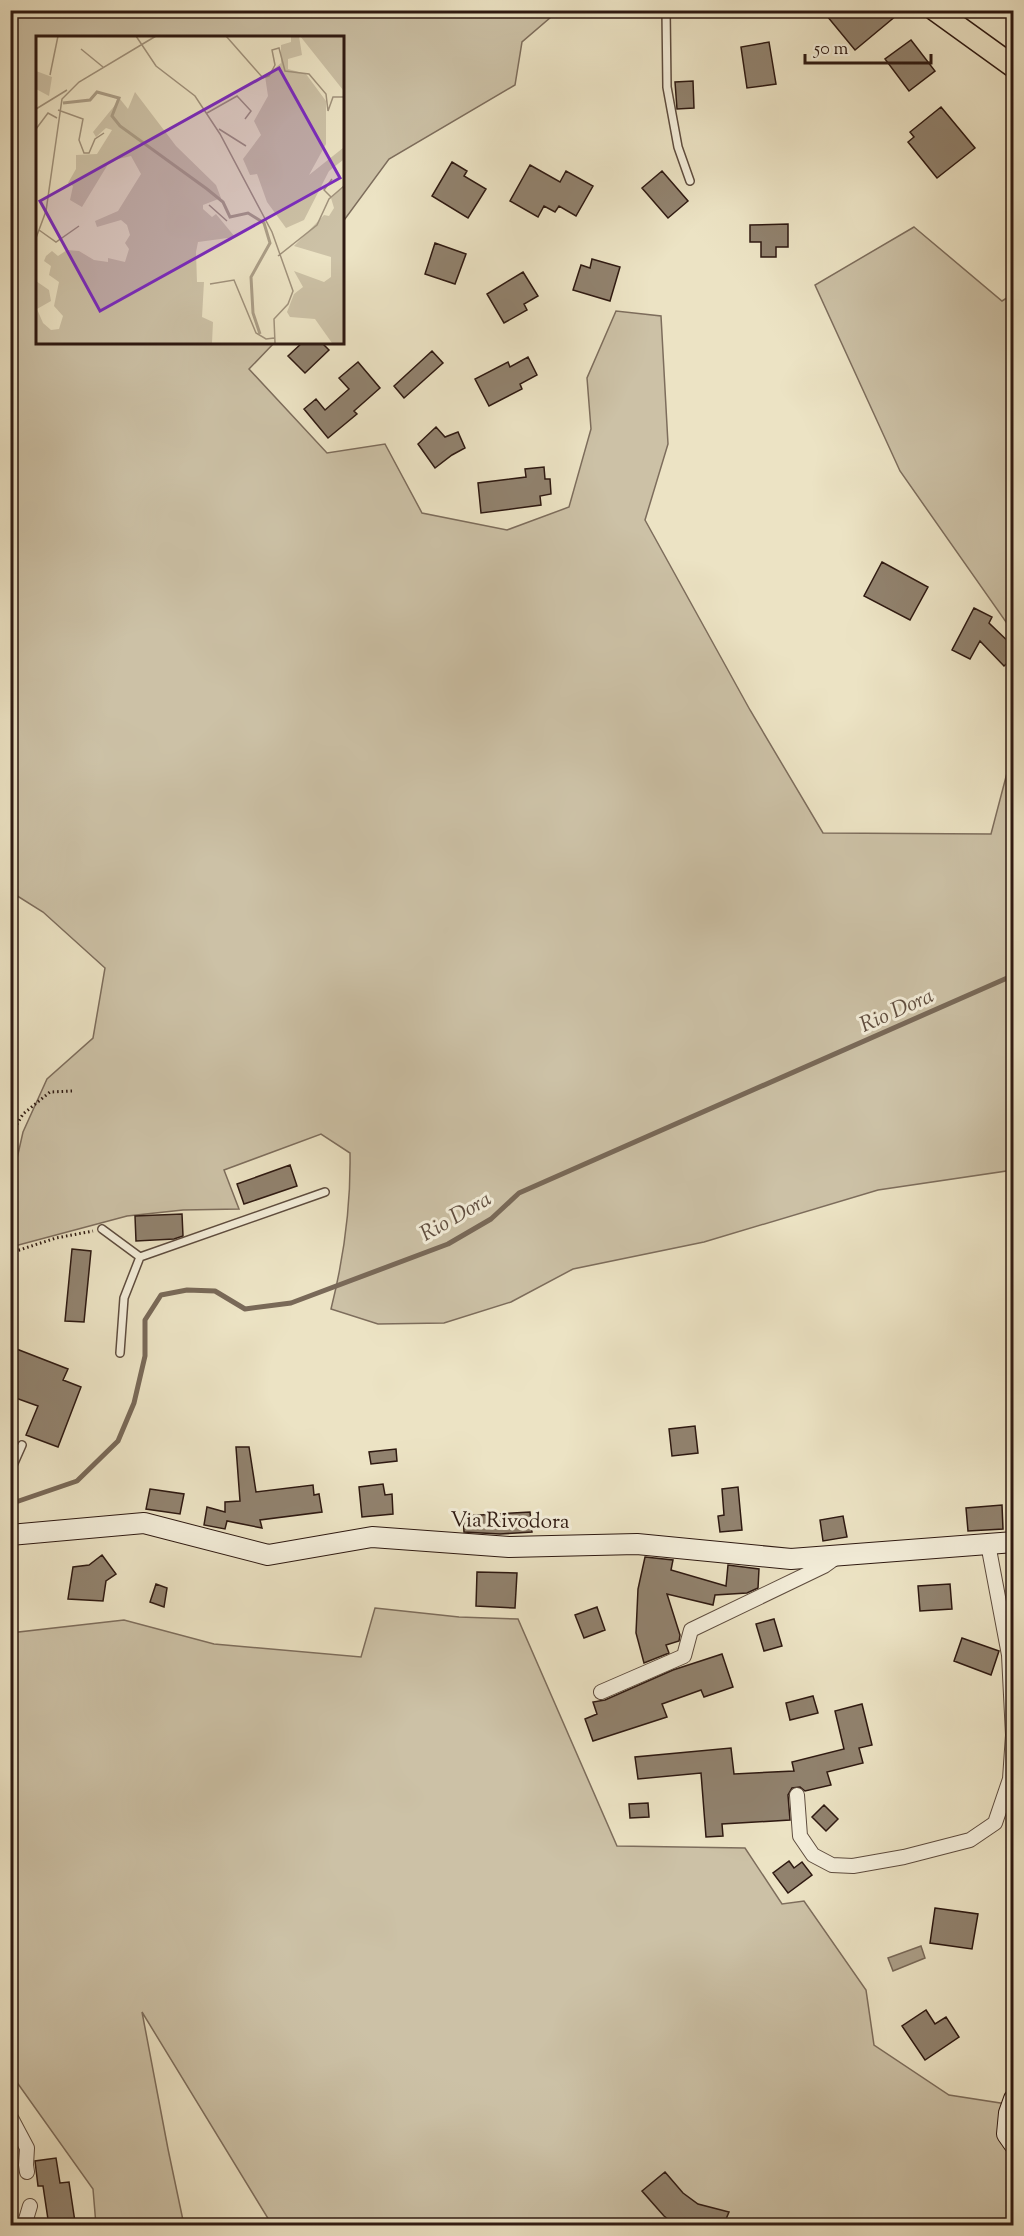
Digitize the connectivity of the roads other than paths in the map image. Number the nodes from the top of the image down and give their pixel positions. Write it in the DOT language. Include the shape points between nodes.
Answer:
graph roads {
  1 [pos="666,10"];
  2 [pos="935,10"];
  3 [pos="1014,67"];
  4 [pos="690,181"];
  5 [pos="325,1192"];
  6 [pos="102,1229"];
  7 [pos="141,1257"];
  8 [pos="120,1353"];
  9 [pos="22,1445"];
  10 [pos="10,1473"];
  11 [pos="10,1524"];
  12 [pos="11,1535"];
  13 [pos="1014,1542"];
  14 [pos="988,1544"];
  15 [pos="839,1555"];
  16 [pos="601,1692"];
  17 [pos="797,1795"];
  18 [pos="1014,2099"];
  19 [pos="10,2116"];
  20 [pos="1014,2144"];
  21 [pos="27,2172"];
  22 [pos="30,2206"];
  23 [pos="24,2226"];
  1 -- 4 [label="lane" via="668,87 678,147"];
  2 -- 3 [label="main road"];
  5 -- 7 [label="lane"];
  6 -- 7 [label="lane"];
  7 -- 8 [label="lane" via="124,1298"];
  9 -- 10 [label="lane"];
  11 -- 12 [label="lane"];
  12 -- 15 [label="street, Via Rivodora" via="144,1523 268,1555 372,1537 509,1547 638,1544 791,1558"];
  13 -- 14 [label="street, Via Rivodora"];
  14 -- 15 [label="street, Via Rivodora"];
  14 -- 17 [label="street" via="1009,1655 1013,1735 1010,1779 995,1823 959,1843 853,1866 832,1865 813,1855 800,1836"];
  15 -- 16 [label="street" via="824,1566 691,1630 684,1656"];
  18 -- 20 [label="street" via="1006,2134"];
  19 -- 21 [label="street" via="27,2148"];
  22 -- 23 [label="street"];
}
